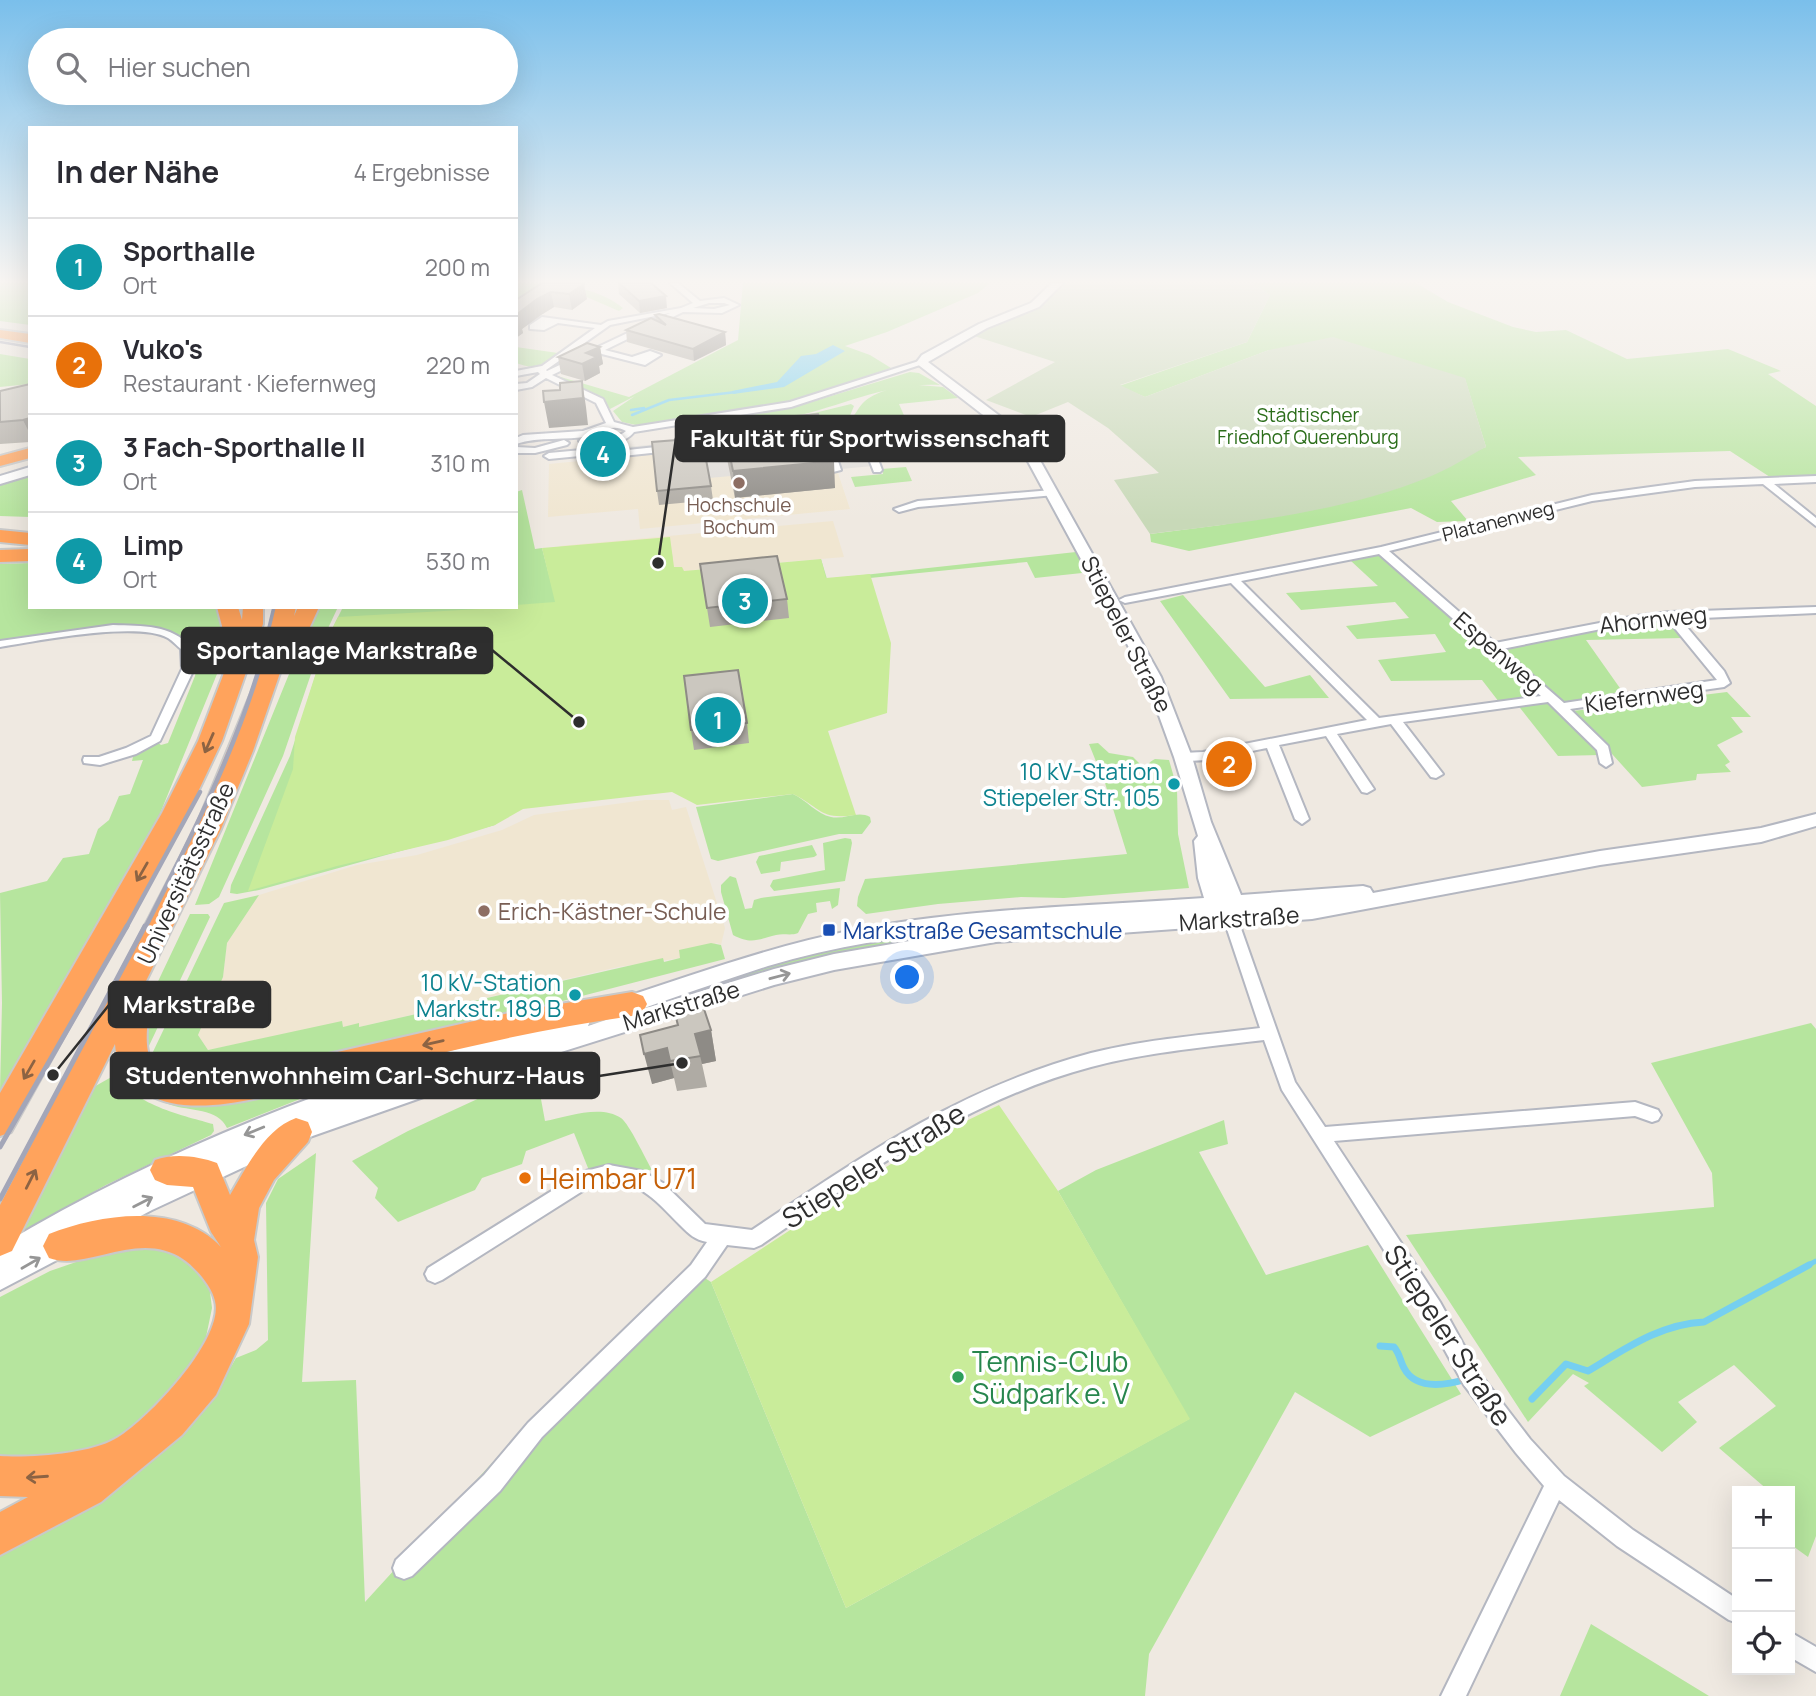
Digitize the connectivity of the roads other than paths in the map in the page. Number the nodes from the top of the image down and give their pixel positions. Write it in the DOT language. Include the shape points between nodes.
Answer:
graph roads {
  1 [pos="554,362"];
  2 [pos="567,362"];
  3 [pos="922,363"];
  4 [pos="542,372"];
  5 [pos="518,374"];
  6 [pos="518,387"];
  7 [pos="832,422"];
  8 [pos="611,425"];
  9 [pos="891,425"];
  10 [pos="819,429"];
  11 [pos="631,430"];
  12 [pos="600,435"];
  13 [pos="518,440"];
  14 [pos="757,440"];
  15 [pos="548,441"];
  16 [pos="518,450"];
  17 [pos="830,450"];
  18 [pos="627,452"];
  19 [pos="28,454"];
  20 [pos="604,455"];
  21 [pos="549,459"];
  22 [pos="0,461"];
  23 [pos="28,470"];
  24 [pos="836,470"];
  25 [pos="877,470"];
  26 [pos="0,478"];
  27 [pos="1816,479"];
  28 [pos="1765,481"];
  29 [pos="1052,493"];
  30 [pos="899,509"];
  31 [pos="0,522"];
  32 [pos="28,522"];
  33 [pos="1816,523"];
  34 [pos="0,536"];
  35 [pos="28,539"];
  36 [pos="1381,550"];
  37 [pos="28,555"];
  38 [pos="0,556"];
  39 [pos="1234,580"];
  40 [pos="1125,600"];
  41 [pos="228,609"];
  42 [pos="253,609"];
  43 [pos="286,609"];
  44 [pos="308,609"];
  45 [pos="1815,611"];
  46 [pos="1670,615"];
  47 [pos="0,644"];
  48 [pos="1495,647"];
  49 [pos="234,679"];
  50 [pos="1551,698"];
  51 [pos="1561,707"];
  52 [pos="257,708"];
  53 [pos="1394,719"];
  54 [pos="1376,722"];
  55 [pos="1329,731"];
  56 [pos="1272,742"];
  57 [pos="1183,757"];
  58 [pos="89,760"];
  59 [pos="1606,763"];
  60 [pos="1436,774"];
  61 [pos="1367,789"];
  62 [pos="1302,819"];
  63 [pos="1816,820"];
  64 [pos="1227,908"];
  65 [pos="143,960"];
  66 [pos="632,1004"];
  67 [pos="1269,1033"];
  68 [pos="1652,1115"];
  69 [pos="0,1122"];
  70 [pos="296,1132"];
  71 [pos="1320,1135"];
  72 [pos="167,1170"];
  73 [pos="205,1173"];
  74 [pos="722,1236"];
  75 [pos="0,1240"];
  76 [pos="237,1240"];
  77 [pos="61,1246"];
  78 [pos="0,1260"];
  79 [pos="435,1274"];
  80 [pos="0,1278"];
  81 [pos="233,1297"];
  82 [pos="121,1458"];
  83 [pos="0,1476"];
  84 [pos="1556,1484"];
  85 [pos="0,1534"];
  86 [pos="404,1568"];
  87 [pos="1732,1609"];
  88 [pos="1795,1647"];
  89 [pos="1816,1660"];
  90 [pos="1454,1696"];
  1 -- 4 [label="street"];
  2 -- 4 [label="street"];
  3 -- 11 [label="street" via="791,404"];
  3 -- 29 [label="main road, Stiepeler Straße" via="1013,432"];
  4 -- 5 [label="street"];
  4 -- 6 [label="street" via="529,385"];
  4 -- 8 [label="street" via="600,401"];
  7 -- 10 [label="street"];
  8 -- 11 [label="street"];
  8 -- 12 [label="street"];
  9 -- 10 [label="street"];
  10 -- 17 [label="street"];
  11 -- 12 [label="street" via="619,439"];
  12 -- 15 [label="street"];
  13 -- 15 [label="street" via="529,436"];
  14 -- 18 [label="street"];
  15 -- 16 [label="street" via="537,452"];
  17 -- 24 [label="street"];
  17 -- 25 [label="street" via="868,446"];
  18 -- 20 [label="street"];
  18 -- 21 [label="street" via="610,449"];
  19 -- 22 [label="highway"];
  23 -- 26 [label="main road"];
  27 -- 28 [label="street, Platanenweg"];
  28 -- 33 [label="street"];
  28 -- 36 [label="street, Platanenweg" via="1696,484 1591,498"];
  29 -- 30 [label="street"];
  29 -- 57 [label="main road, Stiepeler Straße" via="1153,677"];
  31 -- 32 [label="highway"];
  34 -- 35 [label="highway"];
  36 -- 39 [label="street, Platanenweg"];
  36 -- 48 [label="street, Espenweg"];
  37 -- 38 [label="highway"];
  39 -- 40 [label="street, Platanenweg"];
  39 -- 54 [label="street"];
  41 -- 49 [label="highway" via="233,626"];
  42 -- 49 [label="highway, Universitätsstraße"];
  43 -- 52 [label="highway, Universitätsstraße"];
  44 -- 52 [label="highway"];
  45 -- 46 [label="street, Ahornweg"];
  46 -- 48 [label="street, Ahornweg" via="1583,627"];
  46 -- 51 [label="street, Kiefernweg" via="1724,683"];
  47 -- 58 [label="street" via="130,628 162,632 180,640 189,656 188,669 159,735 131,751"];
  48 -- 50 [label="street, Espenweg"];
  49 -- 69 [label="highway, Universitätsstraße, one-way" via="175,813"];
  50 -- 51 [label="street, Espenweg"];
  50 -- 53 [label="street, Kiefernweg"];
  51 -- 59 [label="street, Espenweg" via="1603,749"];
  52 -- 65 [label="highway, Universitätsstraße" via="212,819"];
  53 -- 54 [label="street, Kiefernweg"];
  53 -- 60 [label="street"];
  54 -- 55 [label="street, Kiefernweg"];
  55 -- 56 [label="street, Kiefernweg"];
  55 -- 61 [label="street"];
  56 -- 57 [label="street, Kiefernweg"];
  56 -- 62 [label="street"];
  57 -- 64 [label="main road, Stiepeler Straße" via="1202,822 1206,867"];
  63 -- 64 [label="main road, Markstraße" via="1761,835 1600,858 1406,893 1379,902 1312,912"];
  64 -- 66 [label="main road, Markstraße" via="953,923 861,936 734,968"];
  64 -- 67 [label="street, Stiepeler Straße"];
  70 -- 64 [label="main road, Markstraße, one-way" via="475,1069 834,962 996,934"];
  66 -- 65 [label="highway, one-way" via="523,1022 274,1080 194,1092 154,1083 130,1055 128,1040"];
  75 -- 65 [label="highway, Universitätsstraße, one-way"];
  66 -- 72 [label="main road, Markstraße, one-way" via="367,1087"];
  67 -- 71 [label="street, Stiepeler Straße" via="1288,1086"];
  67 -- 74 [label="street, Stiepeler Straße" via="1148,1048 1026,1081 963,1107 876,1156 754,1239"];
  68 -- 71 [label="street" via="1635,1109"];
  70 -- 73 [label="main road, Markstraße"];
  70 -- 76 [label="highway" via="246,1196"];
  71 -- 84 [label="street, Stiepeler Straße" via="1433,1309 1471,1378"];
  72 -- 73 [label="highway"];
  72 -- 78 [label="main road, Markstraße"];
  73 -- 76 [label="highway" via="223,1221"];
  77 -- 73 [label="main road, Markstraße, one-way"];
  74 -- 79 [label="street, Stiepeler Straße" via="700,1232 642,1179 609,1173 588,1178"];
  74 -- 86 [label="street" via="698,1271 535,1430 492,1483"];
  76 -- 81 [label="highway" via="240,1257"];
  80 -- 77 [label="main road, Markstraße, one-way"];
  77 -- 81 [label="highway" via="135,1233 170,1235 200,1250"];
  81 -- 82 [label="highway" via="227,1334 202,1382 168,1421"];
  82 -- 83 [label="highway, one-way" via="49,1476"];
  82 -- 85 [label="highway" via="87,1488"];
  84 -- 87 [label="street, Stiepeler Straße" via="1625,1538"];
  84 -- 90 [label="street"];
  88 -- 89 [label="street"];
}
